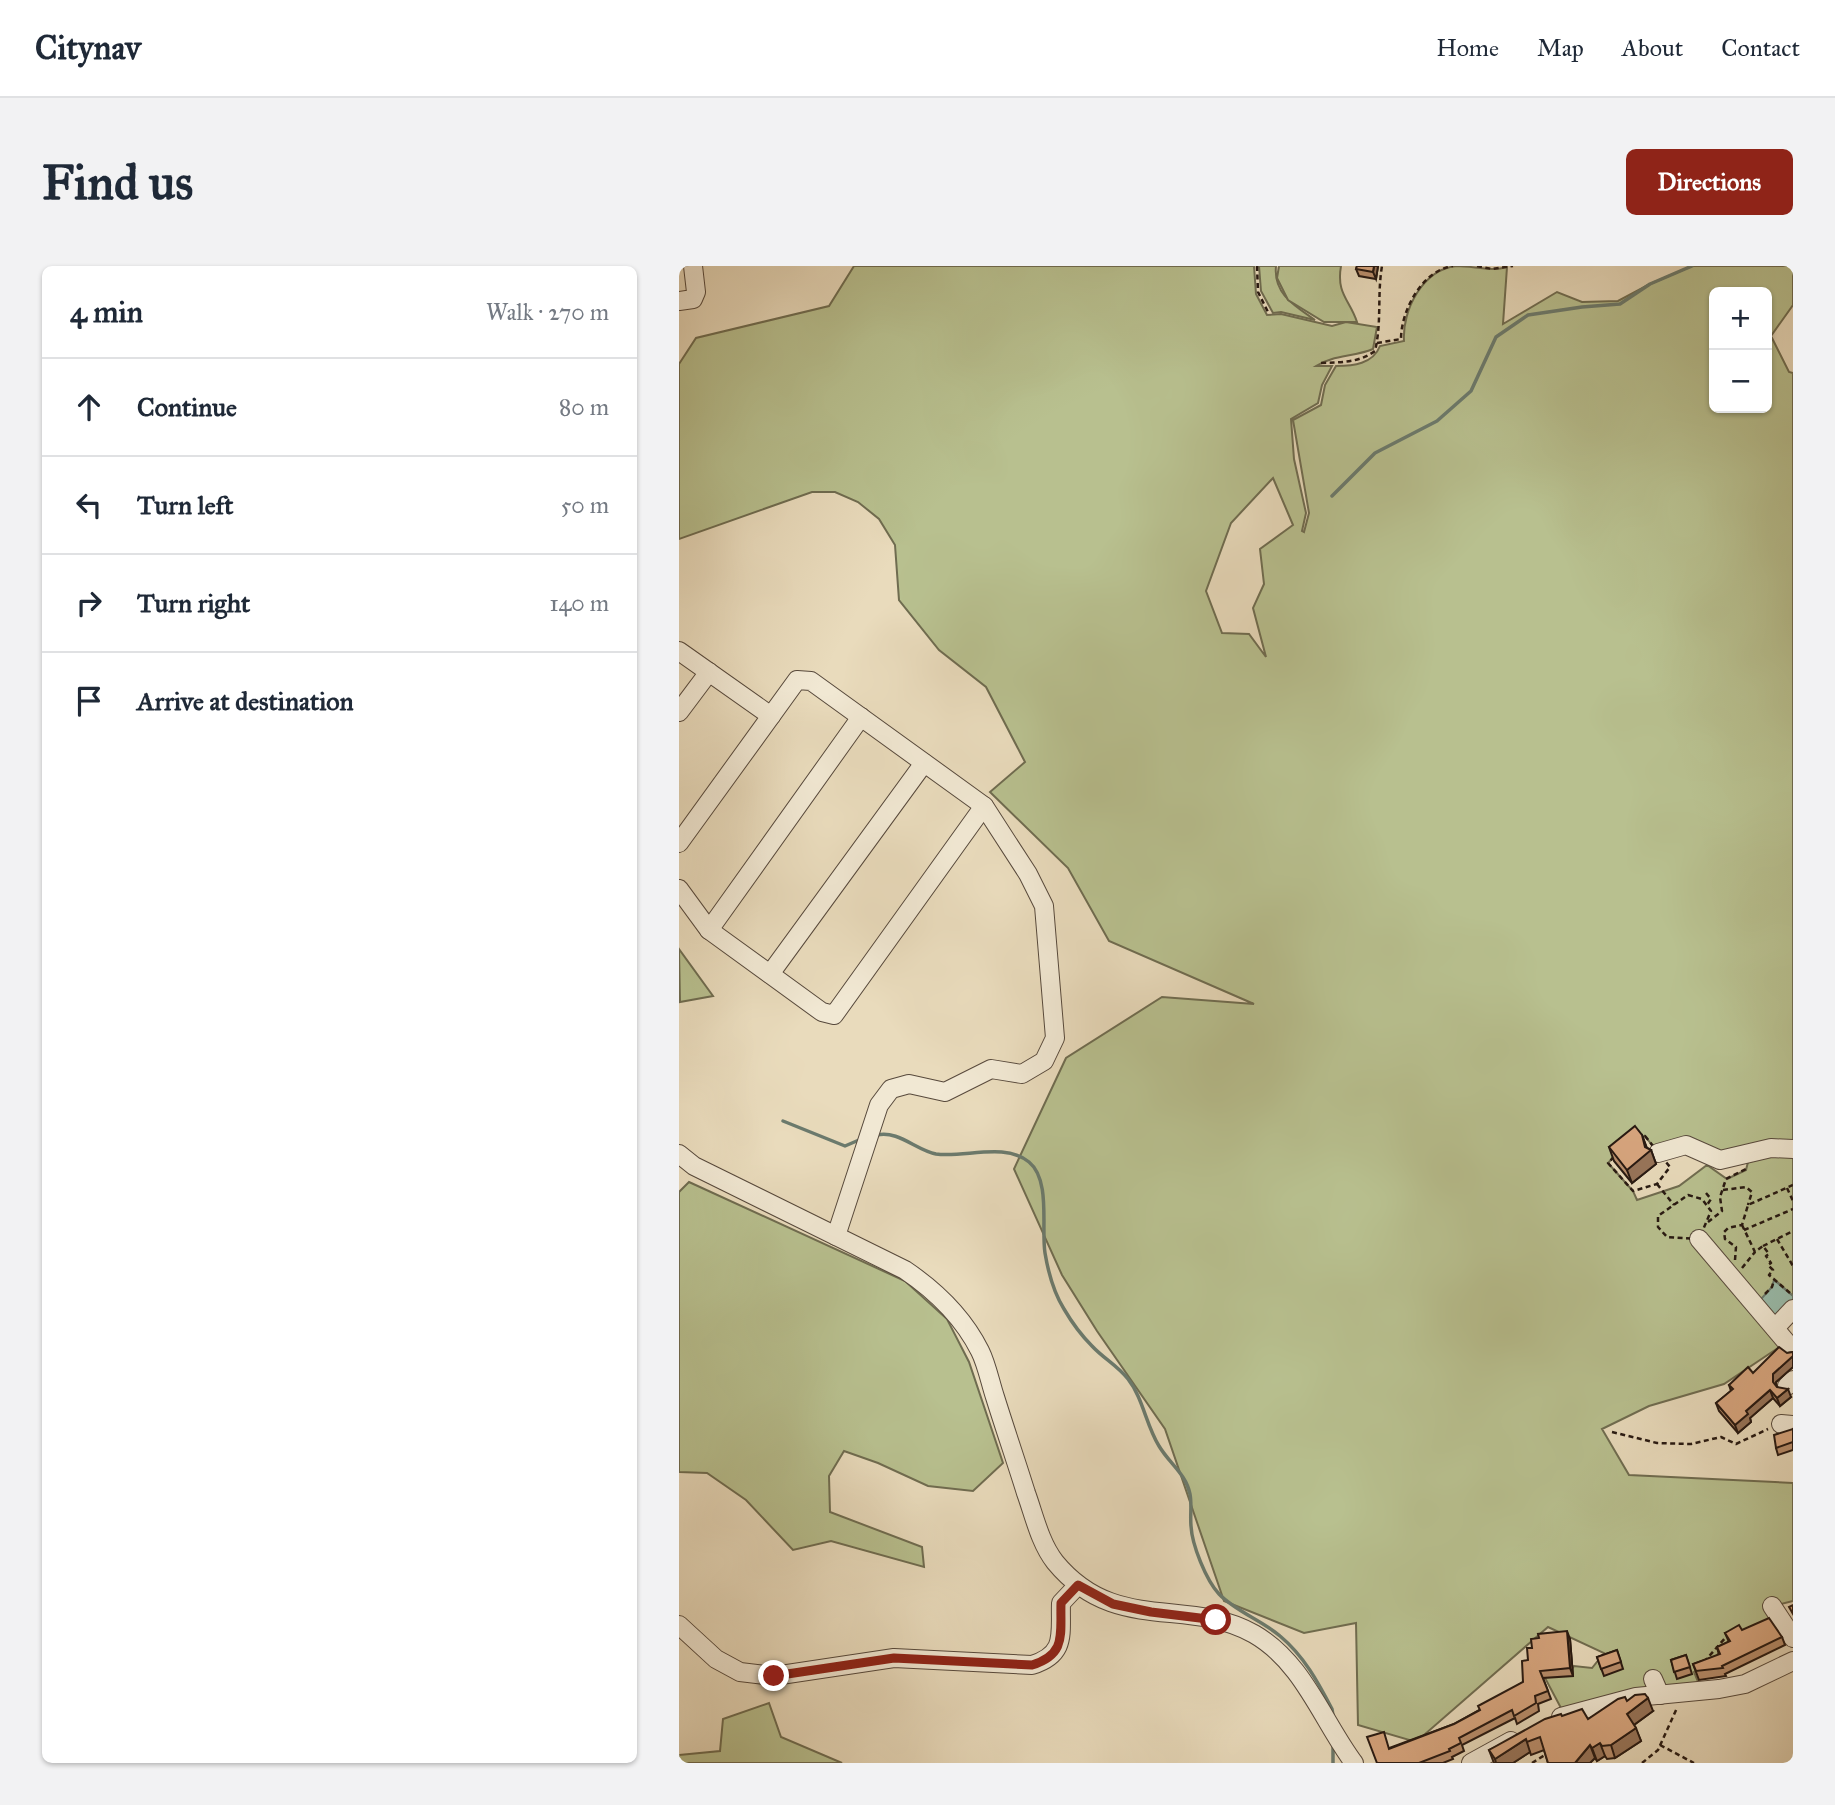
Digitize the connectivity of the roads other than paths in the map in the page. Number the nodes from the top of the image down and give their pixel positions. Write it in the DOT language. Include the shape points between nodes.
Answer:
graph roads {
  1 [pos="693,266"];
  2 [pos="679,267"];
  3 [pos="679,301"];
  4 [pos="679,651"];
  5 [pos="709,672"];
  6 [pos="679,712"];
  7 [pos="771,716"];
  8 [pos="861,717"];
  9 [pos="924,763"];
  10 [pos="984,806"];
  11 [pos="679,842"];
  12 [pos="679,889"];
  13 [pos="709,930"];
  14 [pos="770,974"];
  15 [pos="1793,1149"];
  16 [pos="1658,1153"];
  17 [pos="679,1154"];
  18 [pos="1702,1232"];
  19 [pos="836,1236"];
  20 [pos="1793,1309"];
  21 [pos="1776,1328"];
  22 [pos="1793,1350"];
  23 [pos="1078,1585"];
  24 [pos="1772,1606"];
  25 [pos="679,1625"];
  26 [pos="1793,1638"];
  27 [pos="1793,1661"];
  28 [pos="1545,1721"];
  29 [pos="1524,1733"];
  30 [pos="1354,1763"];
  31 [pos="1471,1763"];
  1 -- 2 [label="street"];
  1 -- 3 [label="street" via="697,292 693,299"];
  4 -- 5 [label="street"];
  5 -- 6 [label="street"];
  5 -- 7 [label="street"];
  7 -- 8 [label="street" via="797,680 811,681"];
  7 -- 11 [label="street"];
  8 -- 9 [label="street"];
  8 -- 13 [label="street"];
  9 -- 10 [label="street"];
  9 -- 14 [label="street"];
  10 -- 14 [label="street" via="834,1015 822,1012"];
  10 -- 19 [label="street" via="1044,906 1055,1038 1044,1062 1022,1074 991,1069 945,1092 909,1084 891,1089 879,1105"];
  12 -- 13 [label="street"];
  13 -- 14 [label="street"];
  15 -- 16 [label="street" via="1771,1148 1720,1160 1686,1145"];
  17 -- 19 [label="street" via="694,1166"];
  18 -- 21 [label="street"];
  19 -- 23 [label="street" via="905,1270 934,1290 957,1316 980,1352 1052,1559"];
  20 -- 21 [label="street"];
  21 -- 22 [label="street"];
  23 -- 25 [label="street" via="1061,1603 1059,1646 1048,1660 1032,1665 894,1658 774,1676 740,1672 716,1659"];
  23 -- 30 [label="street" via="1113,1604 1216,1620 1255,1634 1289,1662"];
  24 -- 26 [label="street"];
  27 -- 28 [label="street" via="1745,1684 1684,1693 1657,1687 1636,1698"];
  29 -- 31 [label="street"];
}
